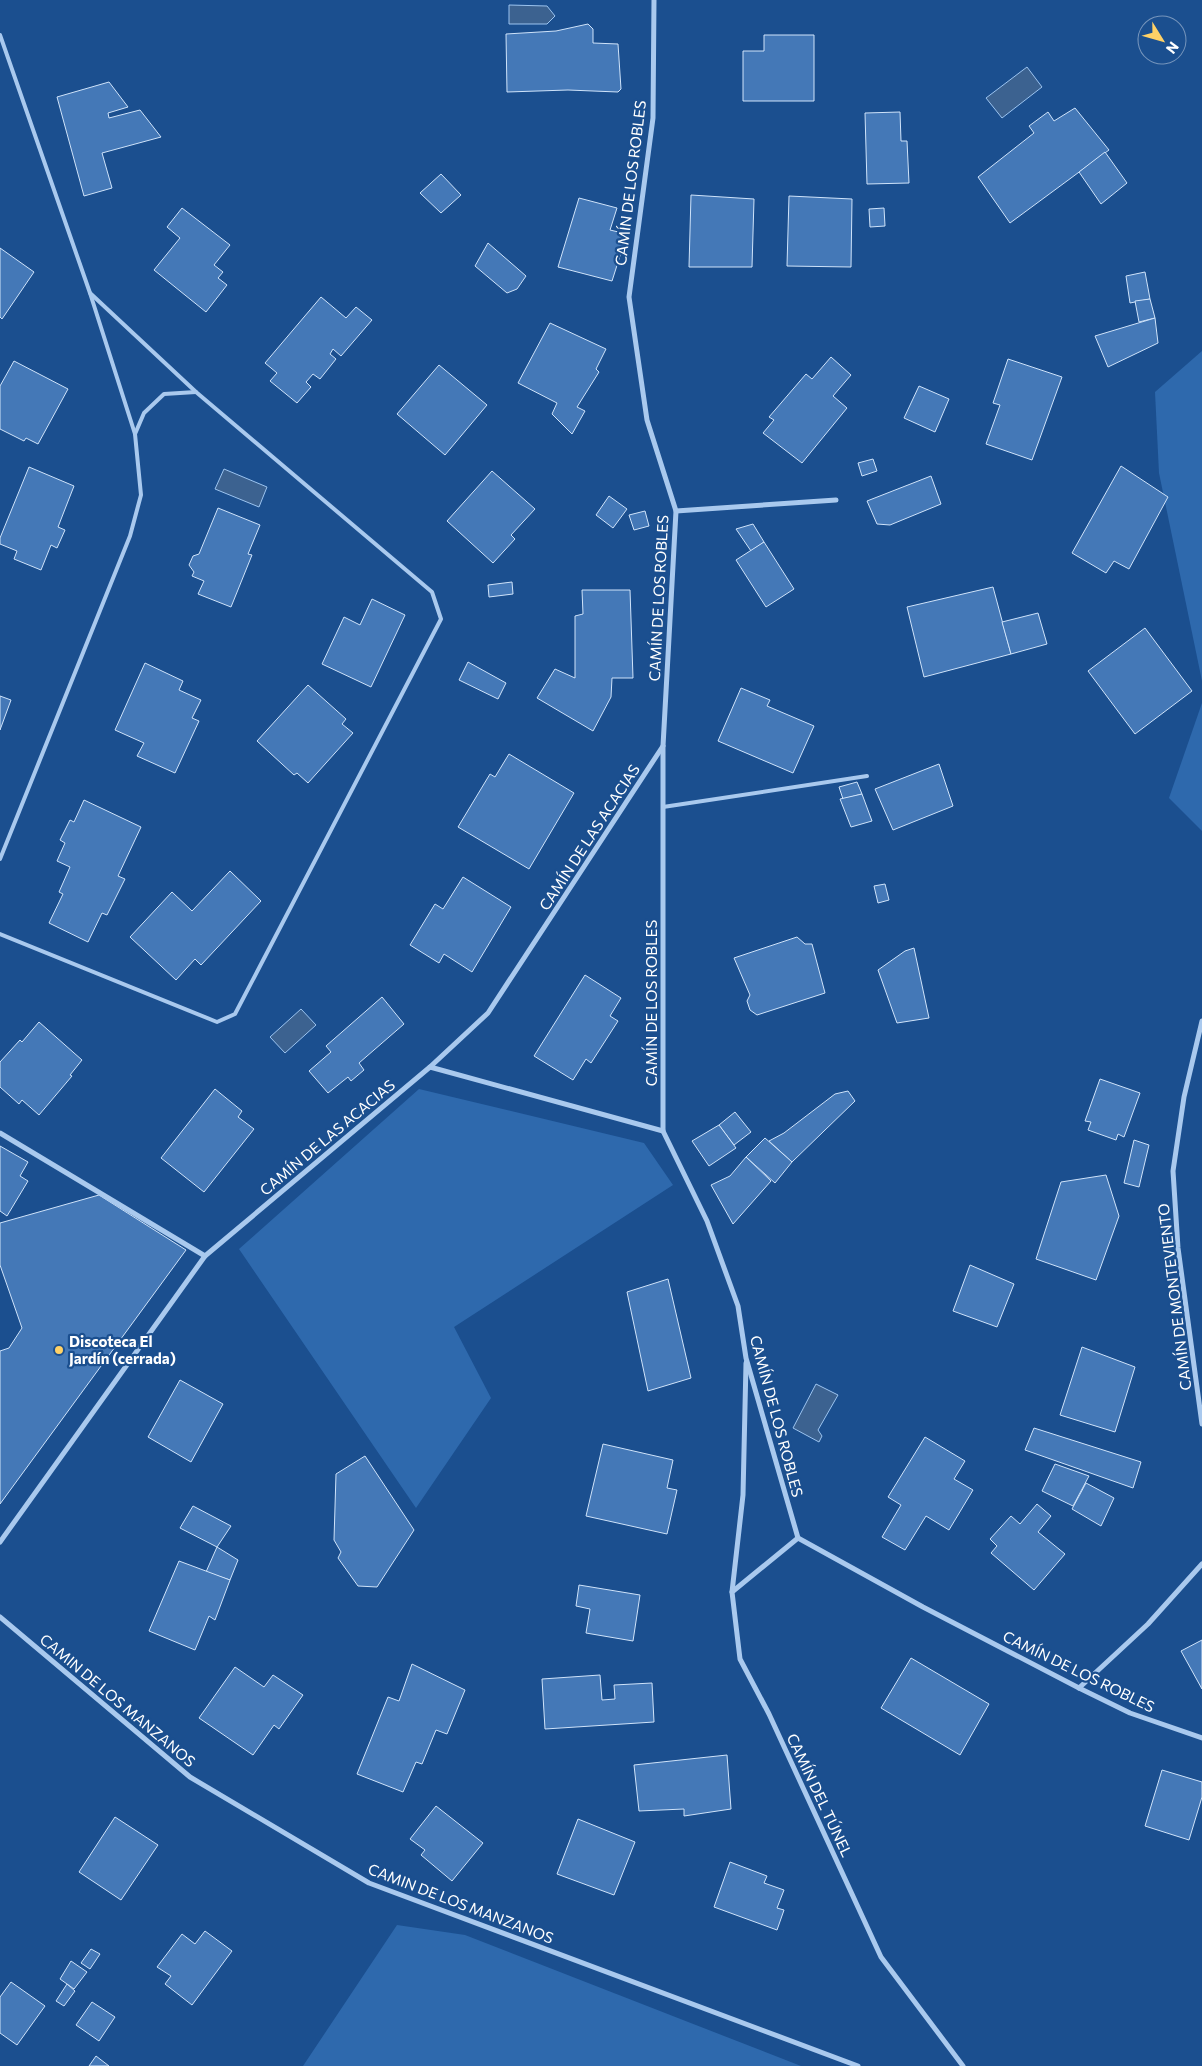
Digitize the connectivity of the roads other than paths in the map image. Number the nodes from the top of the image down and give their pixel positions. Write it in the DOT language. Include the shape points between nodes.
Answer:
graph roads {
  1 [pos="654,0"];
  2 [pos="0,35"];
  3 [pos="90,293"];
  4 [pos="196,392"];
  5 [pos="134,434"];
  6 [pos="836,500"];
  7 [pos="676,511"];
  8 [pos="663,746"];
  9 [pos="867,776"];
  10 [pos="663,807"];
  11 [pos="0,859"];
  12 [pos="0,934"];
  13 [pos="1202,1021"];
  14 [pos="430,1067"];
  15 [pos="663,1131"];
  16 [pos="0,1132"];
  17 [pos="205,1256"];
  18 [pos="746,1358"];
  19 [pos="1202,1424"];
  20 [pos="798,1538"];
  21 [pos="0,1542"];
  22 [pos="1202,1564"];
  23 [pos="732,1592"];
  24 [pos="0,1617"];
  25 [pos="1079,1688"];
  26 [pos="1202,1738"];
  27 [pos="858,2066"];
  28 [pos="964,2066"];
  1 -- 7 [label="street, CAMÍN DE LOS ROBLES" via="653,118 629,297 646,420"];
  2 -- 3 [label="lane"];
  3 -- 4 [label="lane"];
  3 -- 5 [label="lane"];
  4 -- 5 [label="lane" via="164,394 144,412"];
  4 -- 12 [label="lane" via="432,592 441,619 235,1014 217,1022"];
  5 -- 11 [label="lane" via="140,495 130,536"];
  6 -- 7 [label="street"];
  7 -- 8 [label="street, CAMÍN DE LOS ROBLES"];
  8 -- 10 [label="street, CAMÍN DE LOS ROBLES"];
  8 -- 14 [label="street, CAMÍN DE LAS ACACIAS" via="488,1013"];
  9 -- 10 [label="lane"];
  10 -- 15 [label="street, CAMÍN DE LOS ROBLES"];
  13 -- 19 [label="street, CAMÍN DE MONTEVIENTO" via="1184,1097 1173,1171 1178,1248"];
  14 -- 15 [label="street"];
  14 -- 17 [label="street, CAMÍN DE LAS ACACIAS"];
  15 -- 18 [label="street, CAMÍN DE LOS ROBLES" via="707,1221 738,1306"];
  16 -- 17 [label="street"];
  17 -- 21 [label="street, CAMÍN DE LAS ACACIAS"];
  18 -- 20 [label="street, CAMÍN DE LOS ROBLES"];
  18 -- 23 [label="street, CAMÍN DEL TÚNEL" via="743,1495"];
  20 -- 23 [label="street"];
  20 -- 25 [label="street, CAMÍN DE LOS ROBLES"];
  22 -- 25 [label="street" via="1148,1624"];
  23 -- 28 [label="street, CAMÍN DEL TÚNEL" via="740,1659 769,1714 881,1957"];
  24 -- 27 [label="street, CAMIN DE LOS MANZANOS" via="190,1778 369,1883"];
  25 -- 26 [label="street, CAMÍN DE LOS ROBLES" via="1130,1713"];
}
